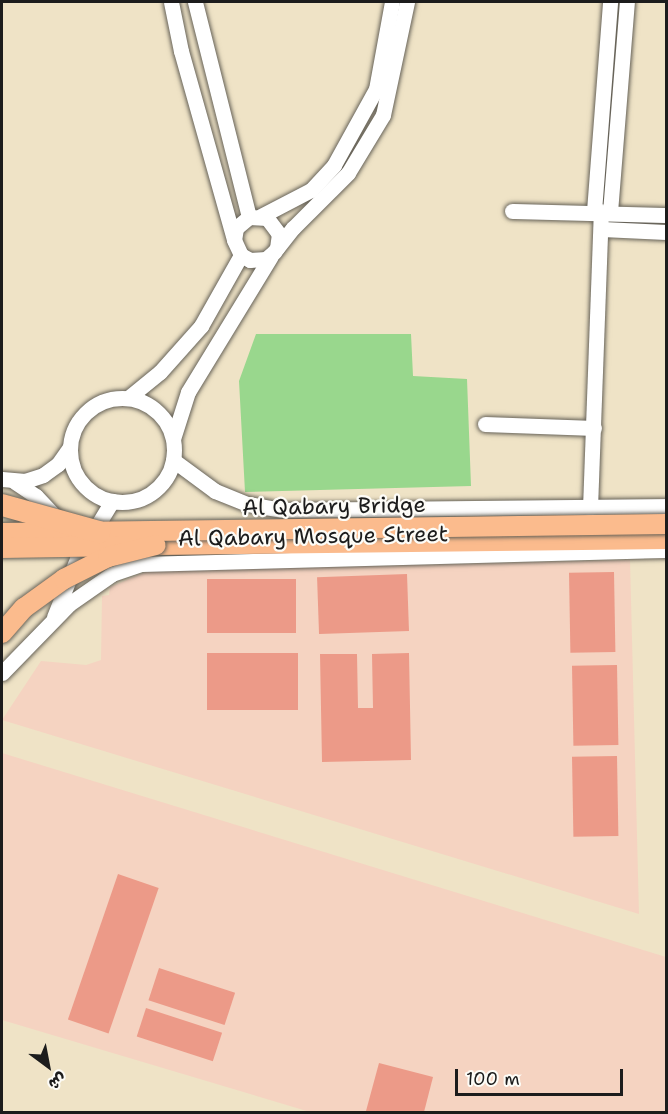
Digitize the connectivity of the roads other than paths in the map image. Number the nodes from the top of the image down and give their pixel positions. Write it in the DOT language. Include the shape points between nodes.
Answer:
graph roads {
  1 [pos="171,2"];
  2 [pos="195,2"];
  3 [pos="392,2"];
  4 [pos="407,2"];
  5 [pos="610,2"];
  6 [pos="627,2"];
  7 [pos="205,45"];
  8 [pos="181,51"];
  9 [pos="512,211"];
  10 [pos="602,211"];
  11 [pos="666,215"];
  12 [pos="255,216"];
  13 [pos="602,229"];
  14 [pos="666,232"];
  15 [pos="234,240"];
  16 [pos="274,252"];
  17 [pos="241,255"];
  18 [pos="128,398"];
  19 [pos="485,424"];
  20 [pos="594,428"];
  21 [pos="173,439"];
  22 [pos="69,448"];
  23 [pos="173,460"];
  24 [pos="8,481"];
  25 [pos="112,501"];
  26 [pos="2,505"];
  27 [pos="666,506"];
  28 [pos="590,508"];
  29 [pos="666,524"];
  30 [pos="99,532"];
  31 [pos="2,533"];
  32 [pos="666,539"];
  33 [pos="156,545"];
  34 [pos="2,548"];
  35 [pos="666,550"];
  36 [pos="75,553"];
  37 [pos="54,617"];
  38 [pos="2,633"];
  39 [pos="2,673"];
  1 -- 8 [label="street"];
  2 -- 7 [label="street"];
  3 -- 12 [label="street" via="376,89 334,165 311,190"];
  4 -- 16 [label="street" via="378,128 344,179"];
  5 -- 10 [label="street"];
  6 -- 10 [label="street"];
  7 -- 8 [label="street"];
  7 -- 12 [label="street"];
  8 -- 15 [label="street"];
  9 -- 10 [label="street"];
  10 -- 11 [label="street"];
  10 -- 13 [label="street"];
  12 -- 15 [label="street" via="236,228"];
  12 -- 16 [label="street" via="277,228"];
  13 -- 14 [label="street"];
  13 -- 20 [label="street"];
  15 -- 17 [label="street"];
  16 -- 17 [label="street" via="255,261"];
  16 -- 21 [label="street" via="185,397"];
  17 -- 18 [label="street" via="201,326 160,372"];
  18 -- 21 [label="street" via="157,411"];
  18 -- 22 [label="street" via="106,400 88,410 74,427"];
  19 -- 20 [label="street"];
  20 -- 28 [label="street"];
  21 -- 23 [label="street"];
  22 -- 24 [label="street" via="58,464 43,475"];
  22 -- 25 [label="street" via="77,478 92,494"];
  23 -- 25 [label="street" via="165,479 151,493 132,501"];
  23 -- 28 [label="street, Al Qabary Mosque Street" via="215,491 265,508"];
  24 -- 36 [label="street" via="54,514"];
  25 -- 36 [label="street"];
  26 -- 30 [label="highway, bridge"];
  27 -- 28 [label="street, Al Qabary Mosque Street"];
  29 -- 30 [label="main road, Al Qabary Bridge, bridge"];
  30 -- 31 [label="main road, Al Qabary Bridge, bridge"];
  32 -- 33 [label="main road, Al Qabary Bridge"];
  33 -- 36 [label="main road, Al Qabary Bridge, bridge"];
  33 -- 38 [label="main road, bridge" via="108,557 63,579 24,608"];
  34 -- 36 [label="main road, Al Qabary Bridge, bridge"];
  35 -- 37 [label="street, Al Qabary Mosque Street" via="155,562 112,574"];
  36 -- 37 [label="street"];
  37 -- 39 [label="street, Al Qabary Mosque Street"];
}
